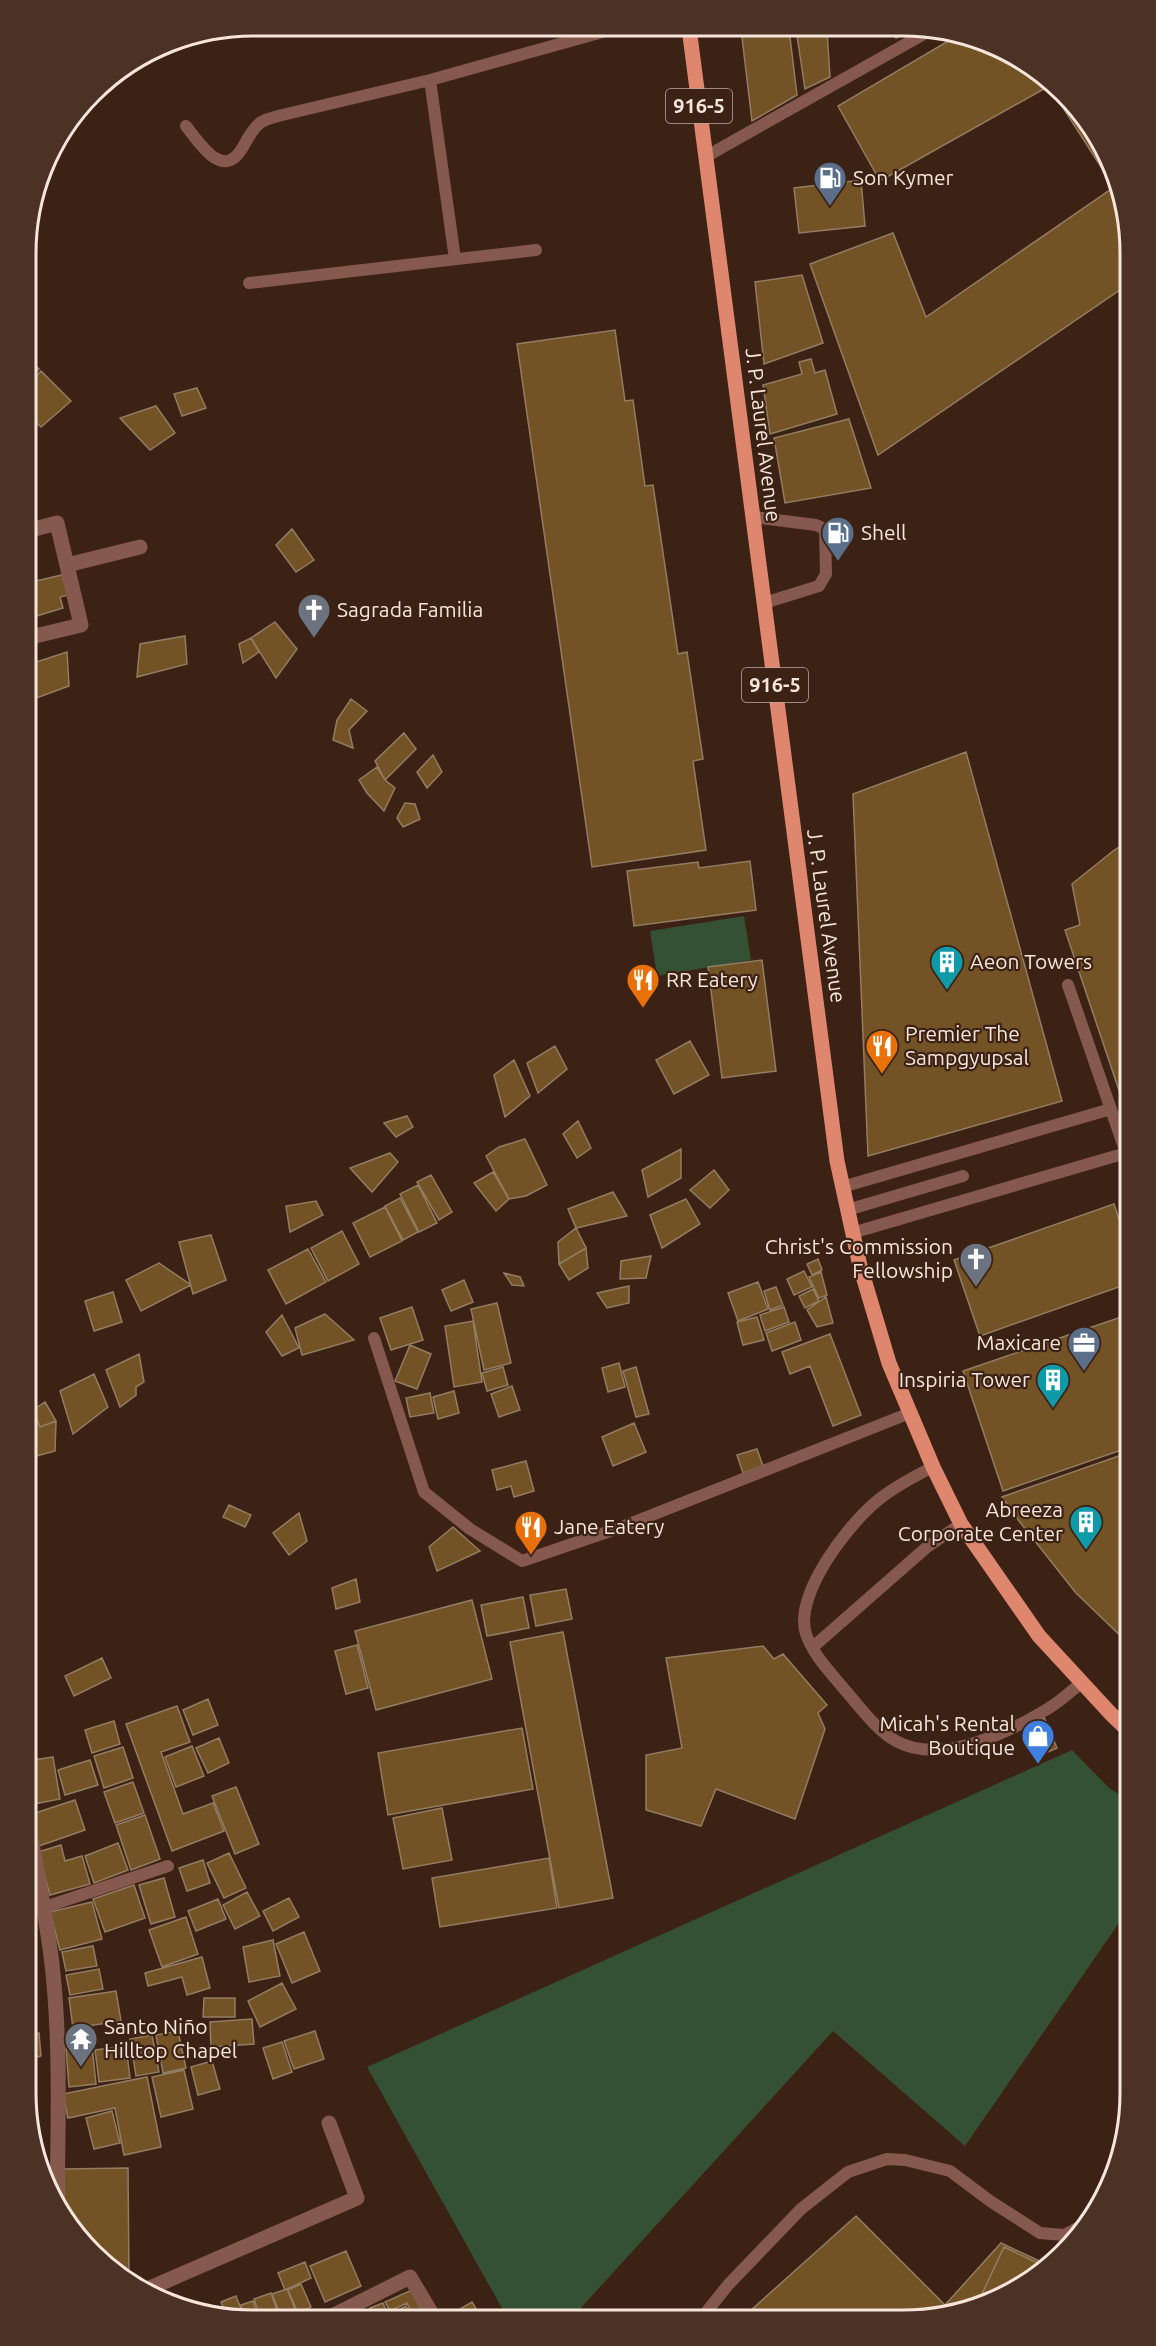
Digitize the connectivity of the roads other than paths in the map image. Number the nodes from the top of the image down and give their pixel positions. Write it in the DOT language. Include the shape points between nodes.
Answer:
graph roads {
  1 [pos="588,36"];
  2 [pos="690,36"];
  3 [pos="920,36"];
  4 [pos="430,80"];
  5 [pos="186,126"];
  6 [pos="705,157"];
  7 [pos="536,250"];
  8 [pos="455,259"];
  9 [pos="249,283"];
  10 [pos="753,517"];
  11 [pos="36,529"];
  12 [pos="140,547"];
  13 [pos="67,565"];
  14 [pos="764,603"];
  15 [pos="36,636"];
  16 [pos="1068,986"];
  17 [pos="1111,1109"];
  18 [pos="1120,1135"];
  19 [pos="1120,1155"];
  20 [pos="963,1176"];
  21 [pos="842,1187"];
  22 [pos="847,1210"];
  23 [pos="852,1233"];
  24 [pos="374,1338"];
  25 [pos="910,1413"];
  26 [pos="933,1467"];
  27 [pos="961,1524"];
  28 [pos="813,1647"];
  29 [pos="1081,1683"];
  30 [pos="1120,1722"];
  31 [pos="36,1862"];
  32 [pos="168,1866"];
  33 [pos="45,1907"];
  34 [pos="329,2123"];
  35 [pos="57,2186"];
  36 [pos="1069,2232"];
  37 [pos="154,2286"];
  38 [pos="344,2310"];
  39 [pos="430,2310"];
  40 [pos="708,2310"];
  1 -- 4 [label="lane"];
  2 -- 6 [label="main road, J. P. Laurel Avenue / 916-5"];
  3 -- 6 [label="lane"];
  4 -- 5 [label="lane" via="261,122 229,161 210,155"];
  4 -- 8 [label="lane"];
  6 -- 10 [label="main road, J. P. Laurel Avenue / 916-5"];
  7 -- 8 [label="lane"];
  8 -- 9 [label="lane"];
  10 -- 14 [label="main road, J. P. Laurel Avenue / 916-5"];
  10 -- 14 [label="lane" via="825,529 826,574 819,586"];
  11 -- 13 [label="street" via="57,523"];
  12 -- 13 [label="street"];
  13 -- 15 [label="street" via="81,624"];
  14 -- 21 [label="main road, J. P. Laurel Avenue / 916-5"];
  16 -- 17 [label="lane"];
  17 -- 18 [label="lane"];
  17 -- 21 [label="lane"];
  19 -- 23 [label="lane"];
  20 -- 22 [label="lane"];
  21 -- 22 [label="main road, J. P. Laurel Avenue / 916-5"];
  22 -- 23 [label="main road, J. P. Laurel Avenue / 916-5"];
  23 -- 25 [label="main road, J. P. Laurel Avenue / 916-5" via="875,1320"];
  24 -- 25 [label="lane" via="424,1492 470,1530 522,1562 619,1528"];
  25 -- 26 [label="main road, J. P. Laurel Avenue / 916-5"];
  26 -- 27 [label="main road, J. P. Laurel Avenue / 916-5"];
  26 -- 28 [label="lane" via="880,1498 826,1560 806,1601 806,1633"];
  27 -- 28 [label="lane" via="927,1547"];
  27 -- 29 [label="main road, J. P. Laurel Avenue / 916-5" via="1039,1636"];
  28 -- 29 [label="lane" via="871,1720 895,1741 917,1749 938,1751 980,1741 1051,1707"];
  29 -- 30 [label="main road, J. P. Laurel Avenue / 916-5"];
  31 -- 33 [label="street"];
  32 -- 33 [label="lane"];
  33 -- 35 [label="street" via="56,2021"];
  34 -- 37 [label="street" via="357,2198"];
  36 -- 40 [label="lane" via="1040,2233 950,2171 886,2159 848,2172 801,2209"];
  38 -- 39 [label="street" via="410,2277"];
}
